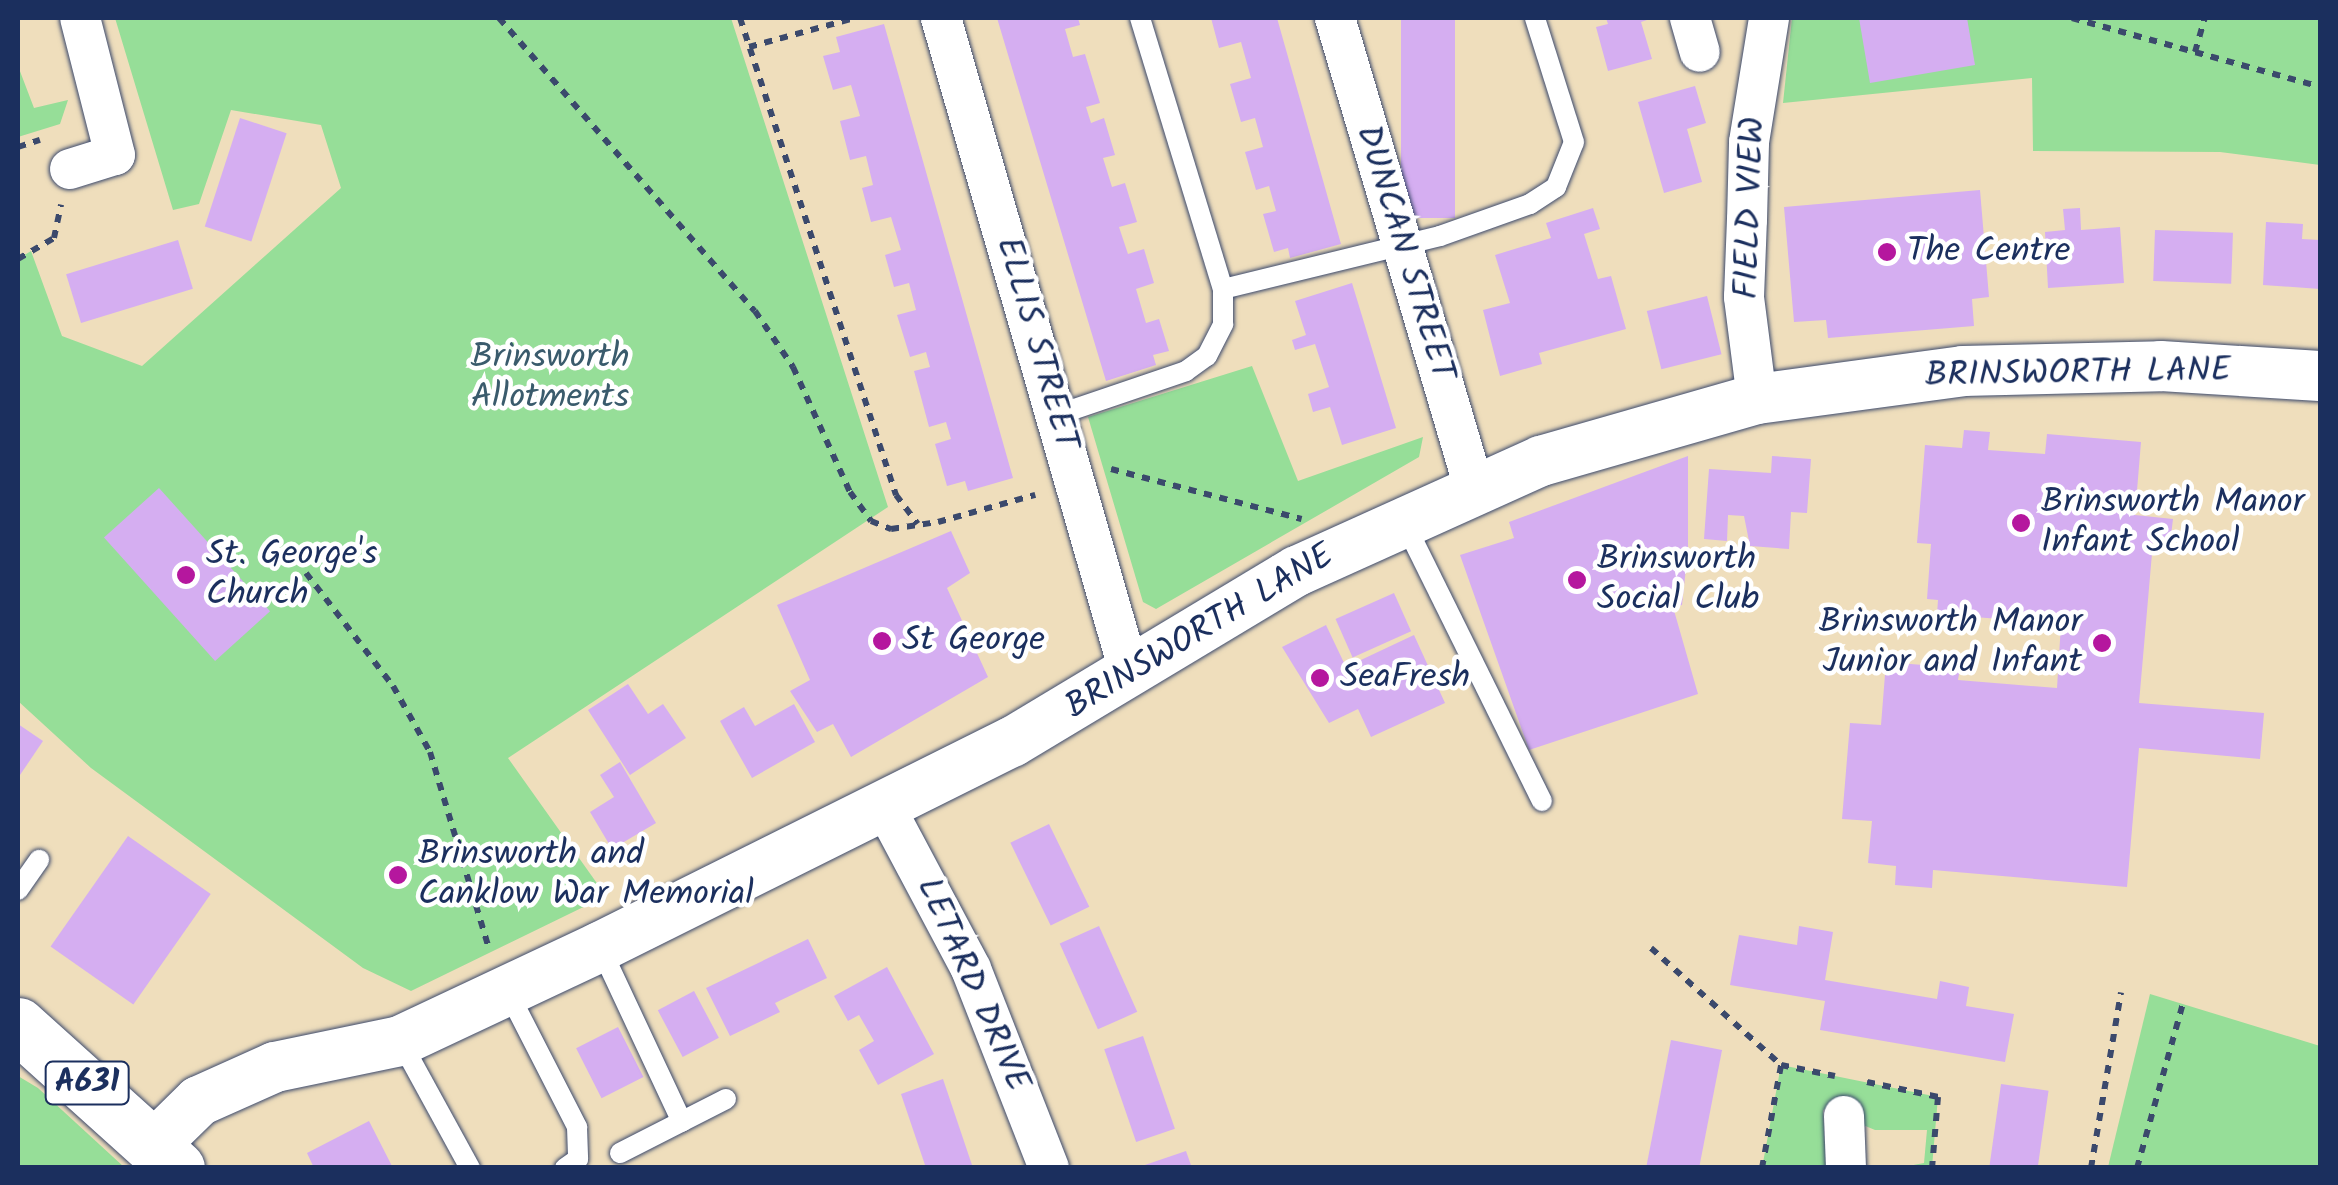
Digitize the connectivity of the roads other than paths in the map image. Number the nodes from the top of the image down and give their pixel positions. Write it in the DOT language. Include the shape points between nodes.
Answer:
graph roads {
  1 [pos="80,18"];
  2 [pos="941,18"];
  3 [pos="1140,18"];
  4 [pos="1335,18"];
  5 [pos="1535,18"];
  6 [pos="1769,18"];
  7 [pos="70,170"];
  8 [pos="1401,246"];
  9 [pos="1223,289"];
  10 [pos="2320,376"];
  11 [pos="1757,399"];
  12 [pos="1057,415"];
  13 [pos="1474,488"];
  14 [pos="1384,526"];
  15 [pos="1129,671"];
  16 [pos="1542,801"];
  17 [pos="885,806"];
  18 [pos="39,860"];
  19 [pos="18,890"];
  20 [pos="600,948"];
  21 [pos="508,992"];
  22 [pos="18,1025"];
  23 [pos="400,1040"];
  24 [pos="726,1099"];
  25 [pos="1844,1116"];
  26 [pos="682,1122"];
  27 [pos="620,1153"];
  28 [pos="166,1156"];
  29 [pos="470,1168"];
  30 [pos="564,1168"];
  31 [pos="1049,1168"];
  32 [pos="1846,1168"];
  1 -- 7 [label="street" via="115,155"];
  2 -- 12 [label="street, ELLIS STREET"];
  3 -- 9 [label="lane"];
  4 -- 8 [label="street, DUNCAN STREET"];
  5 -- 8 [label="lane" via="1574,142 1556,187 1530,204"];
  6 -- 11 [label="street, FIELD VIEW" via="1749,142 1745,259"];
  8 -- 9 [label="lane"];
  8 -- 13 [label="street, DUNCAN STREET"];
  9 -- 12 [label="lane" via="1223,324 1207,356 1186,371"];
  10 -- 11 [label="street, BRINSWORTH LANE" via="2161,366 1963,370"];
  11 -- 13 [label="street, BRINSWORTH LANE" via="1557,456"];
  12 -- 15 [label="street, ELLIS STREET"];
  13 -- 14 [label="street, BRINSWORTH LANE"];
  14 -- 15 [label="street, BRINSWORTH LANE"];
  14 -- 16 [label="lane"];
  15 -- 17 [label="street, BRINSWORTH LANE" via="1012,742"];
  17 -- 20 [label="street, BRINSWORTH LANE"];
  17 -- 31 [label="street, LETARD DRIVE" via="971,970"];
  18 -- 19 [label="lane"];
  20 -- 21 [label="street, BRINSWORTH LANE"];
  20 -- 26 [label="lane"];
  21 -- 23 [label="street, BRINSWORTH LANE"];
  21 -- 30 [label="lane" via="577,1127 578,1159"];
  22 -- 28 [label="main road, A631"];
  23 -- 28 [label="street, BRINSWORTH LANE" via="275,1067 199,1101"];
  23 -- 29 [label="lane"];
  24 -- 26 [label="lane"];
  25 -- 32 [label="street"];
  26 -- 27 [label="lane"];
}
